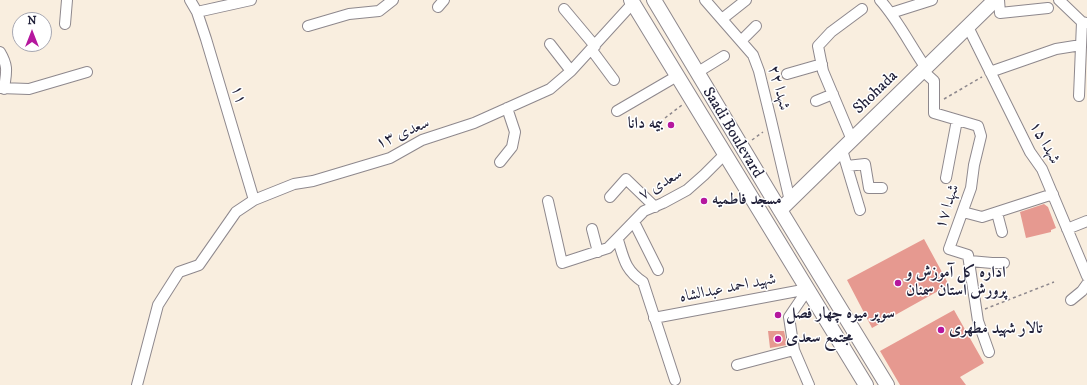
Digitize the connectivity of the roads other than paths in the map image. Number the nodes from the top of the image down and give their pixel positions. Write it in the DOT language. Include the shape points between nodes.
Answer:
graph roads {
  1 [pos="67,0"];
  2 [pos="190,0"];
  3 [pos="251,0"];
  4 [pos="393,0"];
  5 [pos="654,0"];
  6 [pos="705,0"];
  7 [pos="746,0"];
  8 [pos="880,0"];
  9 [pos="932,0"];
  10 [pos="995,0"];
  11 [pos="999,0"];
  12 [pos="1058,0"];
  13 [pos="632,2"];
  14 [pos="1048,8"];
  15 [pos="564,9"];
  16 [pos="862,9"];
  17 [pos="197,12"];
  18 [pos="891,13"];
  19 [pos="722,19"];
  20 [pos="1085,22"];
  21 [pos="65,24"];
  22 [pos="308,26"];
  23 [pos="756,26"];
  24 [pos="968,27"];
  25 [pos="741,41"];
  26 [pos="550,44"];
  27 [pos="1081,45"];
  28 [pos="593,48"];
  29 [pos="0,52"];
  30 [pos="724,56"];
  31 [pos="822,64"];
  32 [pos="924,69"];
  33 [pos="571,71"];
  34 [pos="87,72"];
  35 [pos="698,72"];
  36 [pos="990,72"];
  37 [pos="787,74"];
  38 [pos="678,76"];
  39 [pos="614,80"];
  40 [pos="3,89"];
  41 [pos="833,94"];
  42 [pos="1079,96"];
  43 [pos="0,99"];
  44 [pos="816,101"];
  45 [pos="507,108"];
  46 [pos="617,111"];
  47 [pos="957,120"];
  48 [pos="852,140"];
  49 [pos="842,150"];
  50 [pos="725,154"];
  51 [pos="500,162"];
  52 [pos="847,166"];
  53 [pos="946,178"];
  54 [pos="882,188"];
  55 [pos="1053,194"];
  56 [pos="610,197"];
  57 [pos="254,200"];
  58 [pos="548,201"];
  59 [pos="785,206"];
  60 [pos="655,207"];
  61 [pos="860,210"];
  62 [pos="963,212"];
  63 [pos="996,213"];
  64 [pos="634,222"];
  65 [pos="1087,222"];
  66 [pos="592,229"];
  67 [pos="1067,229"];
  68 [pos="1002,232"];
  69 [pos="618,240"];
  70 [pos="598,252"];
  71 [pos="970,261"];
  72 [pos="1004,263"];
  73 [pos="658,270"];
  74 [pos="1087,276"];
  75 [pos="1087,284"];
  76 [pos="808,289"];
  77 [pos="1071,300"];
  78 [pos="654,318"];
  79 [pos="794,350"];
  80 [pos="989,352"];
  81 [pos="737,365"];
  82 [pos="675,380"];
  83 [pos="137,385"];
  84 [pos="809,385"];
  85 [pos="866,385"];
  86 [pos="887,385"];
  1 -- 21 [label="street"];
  2 -- 17 [label="street, ۱۱"];
  3 -- 17 [label="street"];
  4 -- 22 [label="street" via="380,11 349,14"];
  5 -- 35 [label="main road, Saadi Boulevard"];
  6 -- 19 [label="street, شهدا ۲۲"];
  7 -- 19 [label="street"];
  8 -- 18 [label="street"];
  9 -- 18 [label="street"];
  10 -- 24 [label="main road, Shohada"];
  11 -- 14 [label="street" via="1000,13"];
  12 -- 20 [label="street"];
  13 -- 28 [label="street, سعدی ۱۳"];
  13 -- 38 [label="main road, Saadi Boulevard"];
  15 -- 28 [label="street"];
  16 -- 31 [label="street" via="831,32 818,46"];
  17 -- 57 [label="street, ۱۱"];
  18 -- 32 [label="street"];
  19 -- 25 [label="street, شهدا ۲۲"];
  20 -- 27 [label="street"];
  23 -- 25 [label="street"];
  24 -- 32 [label="main road, Shohada"];
  24 -- 36 [label="street, شهدا ۱۵"];
  25 -- 59 [label="street, شهدا ۲۲" via="753,55 759,71 773,126"];
  26 -- 33 [label="street"];
  27 -- 36 [label="street" via="1056,49"];
  27 -- 42 [label="street"];
  28 -- 33 [label="street, سعدی ۱۳"];
  28 -- 39 [label="street"];
  29 -- 40 [label="street" via="6,62"];
  30 -- 35 [label="street"];
  31 -- 37 [label="street"];
  31 -- 41 [label="street"];
  32 -- 47 [label="street, شهدا ۱۷" via="934,81 934,113"];
  32 -- 48 [label="main road, Shohada"];
  33 -- 45 [label="street, سعدی ۱۳" via="550,89"];
  34 -- 40 [label="street" via="29,89"];
  35 -- 59 [label="main road, Saadi Boulevard" via="742,146"];
  36 -- 55 [label="street, شهدا ۱۵"];
  38 -- 46 [label="street"];
  38 -- 50 [label="main road, Saadi Boulevard"];
  40 -- 43 [label="street"];
  41 -- 44 [label="street"];
  41 -- 48 [label="street"];
  45 -- 51 [label="street" via="515,132 512,147"];
  45 -- 57 [label="street, سعدی ۱۳" via="474,123 422,140 390,158 294,184"];
  47 -- 53 [label="street, شهدا ۱۷"];
  47 -- 62 [label="street, شهدا ۱۷" via="978,126 981,136 971,188"];
  48 -- 49 [label="main road, Shohada"];
  49 -- 52 [label="street"];
  49 -- 59 [label="main road, Shohada"];
  50 -- 60 [label="street, سعدی ۷" via="687,190"];
  50 -- 76 [label="main road, Saadi Boulevard"];
  52 -- 54 [label="street" via="865,164 869,188"];
  52 -- 61 [label="street"];
  55 -- 63 [label="street"];
  55 -- 67 [label="street, شهدا ۱۵"];
  56 -- 60 [label="street" via="626,179"];
  57 -- 83 [label="street, سعدی ۱۳" via="236,212 199,265 179,272 158,305"];
  58 -- 70 [label="street, سعدی ۷" via="562,263"];
  59 -- 86 [label="main road, Saadi Boulevard"];
  60 -- 64 [label="street, سعدی ۷" via="644,211"];
  62 -- 63 [label="street" via="982,217"];
  62 -- 71 [label="street, شهدا ۱۷" via="949,249 968,255"];
  63 -- 68 [label="street"];
  64 -- 69 [label="street, سعدی ۷"];
  64 -- 73 [label="street"];
  65 -- 67 [label="street"];
  66 -- 70 [label="street"];
  67 -- 74 [label="street, شهدا ۱۵"];
  69 -- 70 [label="street, سعدی ۷"];
  69 -- 78 [label="street" via="626,266 643,282"];
  71 -- 72 [label="street"];
  71 -- 80 [label="street" via="977,312"];
  75 -- 77 [label="street"];
  76 -- 78 [label="street, شهید احمد عبدالشاه"];
  76 -- 79 [label="street" via="789,316"];
  76 -- 85 [label="main road, Saadi Boulevard"];
  78 -- 82 [label="street"];
  79 -- 81 [label="street"];
  79 -- 84 [label="street"];
}
